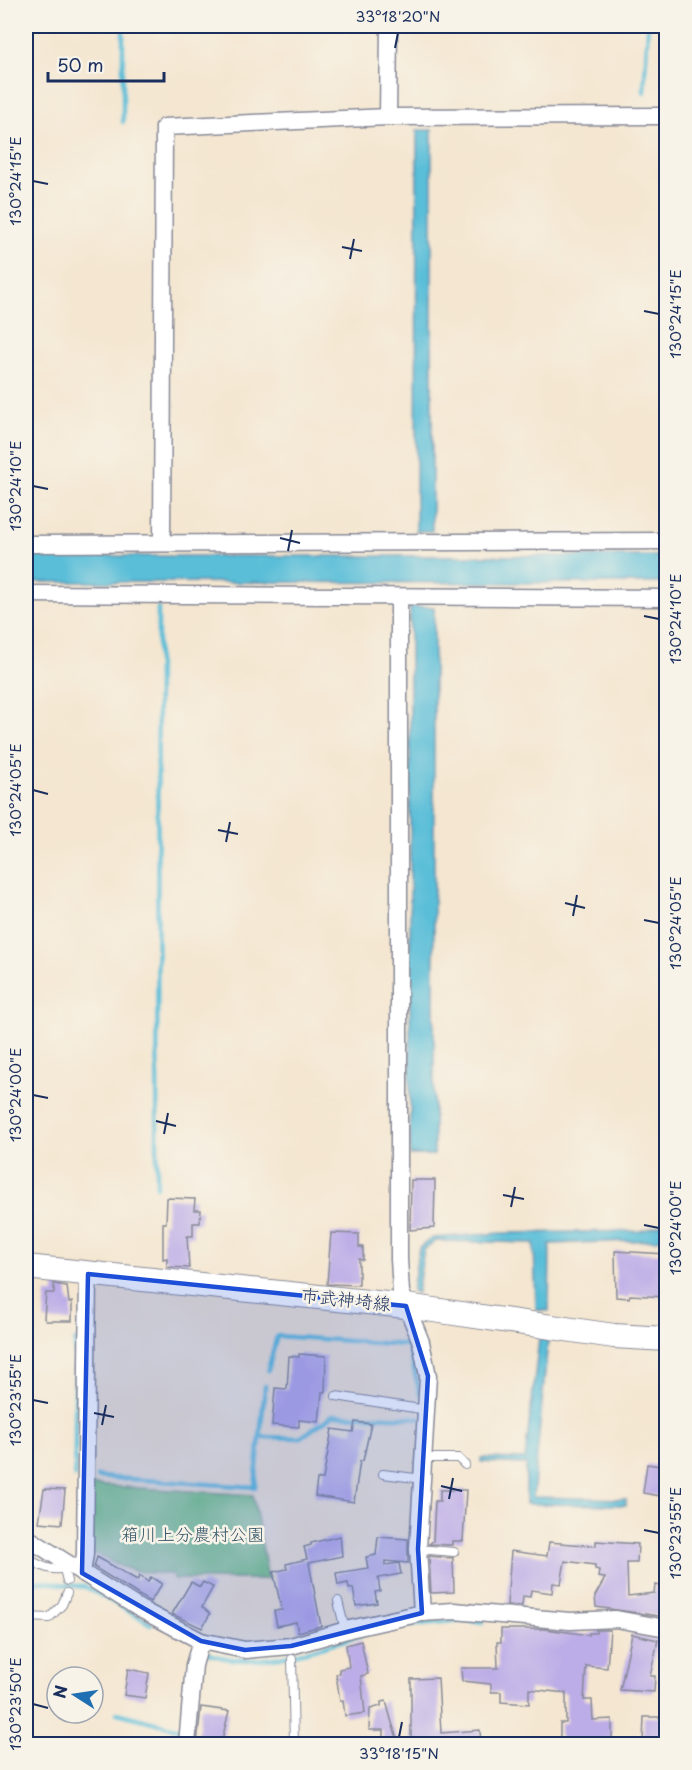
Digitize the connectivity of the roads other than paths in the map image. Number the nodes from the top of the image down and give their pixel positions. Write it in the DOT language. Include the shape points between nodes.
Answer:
graph roads {
  1 [pos="389,26"];
  2 [pos="666,116"];
  3 [pos="388,117"];
  4 [pos="666,541"];
  5 [pos="162,543"];
  6 [pos="26,544"];
  7 [pos="26,594"];
  8 [pos="399,597"];
  9 [pos="666,598"];
  10 [pos="26,1267"];
  11 [pos="88,1274"];
  12 [pos="406,1306"];
  13 [pos="666,1339"];
  14 [pos="336,1396"];
  15 [pos="428,1410"];
  16 [pos="424,1458"];
  17 [pos="465,1465"];
  18 [pos="383,1474"];
  19 [pos="423,1479"];
  20 [pos="26,1537"];
  21 [pos="418,1549"];
  22 [pos="454,1552"];
  23 [pos="26,1558"];
  24 [pos="71,1573"];
  25 [pos="67,1593"];
  26 [pos="338,1601"];
  27 [pos="422,1613"];
  28 [pos="26,1617"];
  29 [pos="666,1628"];
  30 [pos="345,1630"];
  31 [pos="199,1647"];
  32 [pos="292,1659"];
  33 [pos="187,1744"];
  34 [pos="294,1744"];
  1 -- 3 [label="street"];
  2 -- 3 [label="street"];
  3 -- 5 [label="street" via="164,127"];
  4 -- 5 [label="street"];
  5 -- 6 [label="street"];
  7 -- 8 [label="street"];
  8 -- 9 [label="street"];
  8 -- 12 [label="street" via="399,1259"];
  10 -- 11 [label="main road, 市武神埼線"];
  11 -- 12 [label="main road, 市武神埼線"];
  11 -- 24 [label="street" via="85,1554"];
  12 -- 13 [label="main road, 市武神埼線" via="614,1336"];
  12 -- 15 [label="street" via="421,1342 428,1376"];
  14 -- 15 [label="lane"];
  15 -- 16 [label="street"];
  16 -- 17 [label="lane" via="458,1458"];
  16 -- 19 [label="street"];
  18 -- 19 [label="lane"];
  19 -- 21 [label="street"];
  20 -- 24 [label="street"];
  21 -- 22 [label="lane"];
  21 -- 27 [label="street"];
  23 -- 24 [label="lane" via="46,1569"];
  24 -- 31 [label="street"];
  25 -- 28 [label="lane" via="49,1618"];
  26 -- 30 [label="lane"];
  27 -- 29 [label="street" via="454,1611 570,1621 615,1619"];
  27 -- 30 [label="street"];
  30 -- 31 [label="street" via="291,1646 245,1650"];
  31 -- 33 [label="street"];
  32 -- 34 [label="lane"];
}
